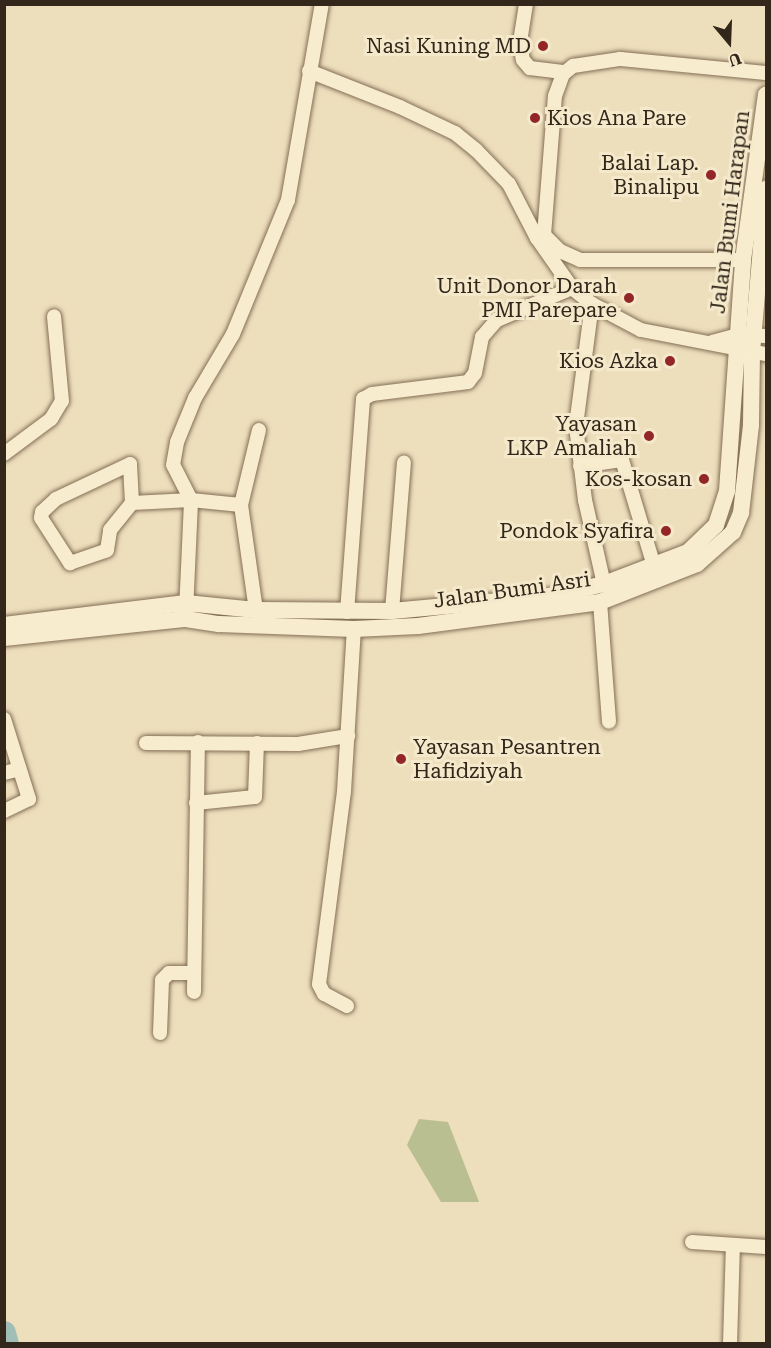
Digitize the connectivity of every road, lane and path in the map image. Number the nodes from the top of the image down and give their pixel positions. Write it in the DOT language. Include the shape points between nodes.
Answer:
graph roads {
  1 [pos="322,4"];
  2 [pos="526,4"];
  3 [pos="309,71"];
  4 [pos="565,72"];
  5 [pos="766,73"];
  6 [pos="766,95"];
  7 [pos="766,189"];
  8 [pos="540,236"];
  9 [pos="743,260"];
  10 [pos="572,288"];
  11 [pos="592,304"];
  12 [pos="54,316"];
  13 [pos="753,344"];
  14 [pos="259,430"];
  15 [pos="4,454"];
  16 [pos="730,456"];
  17 [pos="749,456"];
  18 [pos="404,462"];
  19 [pos="580,466"];
  20 [pos="191,500"];
  21 [pos="132,502"];
  22 [pos="241,505"];
  23 [pos="654,566"];
  24 [pos="604,584"];
  25 [pos="600,602"];
  26 [pos="555,603"];
  27 [pos="256,610"];
  28 [pos="186,611"];
  29 [pos="392,611"];
  30 [pos="347,612"];
  31 [pos="4,625"];
  32 [pos="354,628"];
  33 [pos="4,638"];
  34 [pos="4,719"];
  35 [pos="609,723"];
  36 [pos="348,736"];
  37 [pos="198,742"];
  38 [pos="146,743"];
  39 [pos="257,743"];
  40 [pos="20,769"];
  41 [pos="4,773"];
  42 [pos="196,803"];
  43 [pos="4,811"];
  44 [pos="194,973"];
  45 [pos="194,992"];
  46 [pos="347,1006"];
  47 [pos="160,1034"];
  48 [pos="692,1242"];
  49 [pos="733,1245"];
  50 [pos="766,1247"];
  51 [pos="730,1344"];
  1 -- 3 [label="street"];
  2 -- 4 [label="street" via="520,42 523,60 530,68"];
  3 -- 8 [label="street" via="455,133 494,165"];
  3 -- 20 [label="street" via="290,191 272,245 233,334 195,398 177,442 173,465"];
  4 -- 5 [label="street" via="583,62 620,59"];
  4 -- 8 [label="street" via="555,96"];
  6 -- 9 [label="street, Jalan Bumi Harapan"];
  7 -- 13 [label="street, Jalan Bumi Harapan"];
  8 -- 9 [label="street" via="580,260"];
  8 -- 10 [label="street"];
  9 -- 13 [label="street, Jalan Bumi Harapan"];
  10 -- 11 [label="street"];
  10 -- 30 [label="street" via="497,320 482,337 475,373 468,382 372,394 363,399"];
  11 -- 13 [label="street" via="641,330 712,342"];
  11 -- 19 [label="street" via="577,407"];
  12 -- 15 [label="street" via="62,401 51,419"];
  13 -- 16 [label="street, Jalan Bumi Asri"];
  13 -- 17 [label="street, Jalan Bumi Asri"];
  14 -- 22 [label="street"];
  16 -- 17 [label="street"];
  16 -- 23 [label="street, Jalan Bumi Asri" via="727,491 716,525 688,552"];
  17 -- 25 [label="street, Jalan Bumi Asri" via="738,523 719,549 675,575"];
  18 -- 29 [label="street"];
  19 -- 23 [label="street" via="622,460"];
  19 -- 24 [label="street"];
  20 -- 21 [label="street"];
  20 -- 22 [label="street"];
  20 -- 28 [label="street"];
  21 -- 21 [label="street" via="129,464 56,499 41,518 66,560 74,562 107,550 110,530"];
  22 -- 27 [label="street"];
  23 -- 24 [label="street, Jalan Bumi Asri"];
  24 -- 26 [label="street, Jalan Bumi Asri"];
  25 -- 26 [label="street, Jalan Bumi Asri"];
  25 -- 35 [label="street"];
  26 -- 29 [label="street, Jalan Bumi Asri"];
  26 -- 32 [label="street, Jalan Bumi Asri" via="418,626"];
  27 -- 28 [label="street, Jalan Bumi Asri"];
  27 -- 30 [label="street, Jalan Bumi Asri"];
  28 -- 31 [label="street"];
  28 -- 32 [label="street, Jalan Bumi Asri" via="219,624"];
  28 -- 33 [label="street"];
  29 -- 30 [label="street, Jalan Bumi Asri"];
  32 -- 36 [label="street"];
  34 -- 40 [label="street"];
  36 -- 39 [label="street" via="298,744"];
  36 -- 46 [label="street" via="319,984 324,993"];
  37 -- 38 [label="street"];
  37 -- 39 [label="street"];
  37 -- 42 [label="street"];
  39 -- 42 [label="street" via="253,800"];
  40 -- 41 [label="street"];
  40 -- 43 [label="street" via="29,799"];
  42 -- 44 [label="street"];
  44 -- 45 [label="street"];
  44 -- 47 [label="street" via="169,973 162,980"];
  48 -- 49 [label="street"];
  49 -- 50 [label="street"];
  49 -- 51 [label="street"];
}
